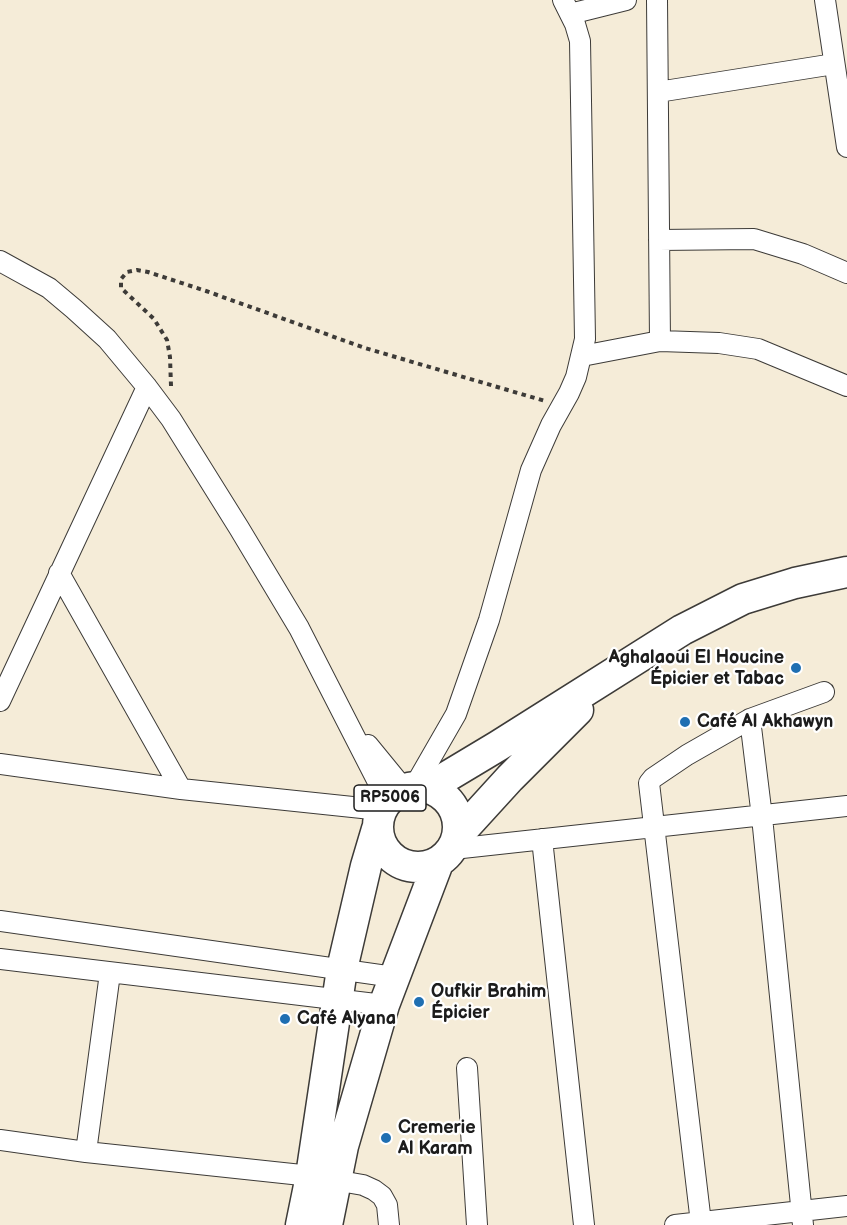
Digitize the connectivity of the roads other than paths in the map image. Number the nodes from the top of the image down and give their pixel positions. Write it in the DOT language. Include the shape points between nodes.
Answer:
graph roads {
  1 [pos="626,0"];
  2 [pos="657,0"];
  3 [pos="825,0"];
  4 [pos="567,7"];
  5 [pos="834,64"];
  6 [pos="658,92"];
  7 [pos="847,147"];
  8 [pos="659,240"];
  9 [pos="0,261"];
  10 [pos="847,273"];
  11 [pos="660,341"];
  12 [pos="582,356"];
  13 [pos="847,386"];
  14 [pos="147,387"];
  15 [pos="847,572"];
  16 [pos="59,573"];
  17 [pos="620,668"];
  18 [pos="824,692"];
  19 [pos="0,701"];
  20 [pos="750,719"];
  21 [pos="0,764"];
  22 [pos="181,789"];
  23 [pos="399,800"];
  24 [pos="847,806"];
  25 [pos="762,817"];
  26 [pos="654,826"];
  27 [pos="542,839"];
  28 [pos="450,849"];
  29 [pos="0,921"];
  30 [pos="0,959"];
  31 [pos="342,969"];
  32 [pos="110,973"];
  33 [pos="394,977"];
  34 [pos="338,1000"];
  35 [pos="384,1005"];
  36 [pos="467,1068"];
  37 [pos="0,1140"];
  38 [pos="86,1152"];
  39 [pos="324,1178"];
  40 [pos="847,1206"];
  41 [pos="802,1218"];
  42 [pos="701,1223"];
  43 [pos="301,1225"];
  44 [pos="327,1225"];
  45 [pos="389,1225"];
  46 [pos="477,1225"];
  47 [pos="584,1225"];
  48 [pos="675,1225"];
  1 -- 4 [label="street"];
  2 -- 6 [label="street"];
  3 -- 5 [label="street"];
  4 -- 12 [label="street" via="578,32 580,53 586,324"];
  5 -- 6 [label="street"];
  5 -- 7 [label="street"];
  6 -- 8 [label="street"];
  8 -- 10 [label="street" via="754,240 803,254"];
  8 -- 11 [label="street"];
  9 -- 14 [label="street" via="49,288 74,309 107,339"];
  11 -- 12 [label="street"];
  11 -- 13 [label="street" via="719,343 758,350"];
  12 -- 23 [label="street" via="576,377 531,470 489,620 456,714"];
  14 -- 16 [label="street"];
  14 -- 23 [label="street" via="205,472"];
  15 -- 17 [label="main road, RP5006" via="743,599"];
  16 -- 19 [label="street"];
  16 -- 22 [label="street"];
  17 -- 23 [label="main road, RP5006" via="498,746"];
  17 -- 28 [label="main road, RP5006" via="510,778"];
  18 -- 20 [label="street"];
  20 -- 25 [label="street"];
  20 -- 26 [label="street" via="653,778 649,789"];
  21 -- 22 [label="street"];
  22 -- 23 [label="street"];
  23 -- 28 [label="main road, RP5006" via="439,793 449,800 459,823"];
  23 -- 28 [label="main road, RP5006" via="380,843 387,854 411,868 425,867"];
  23 -- 31 [label="main road, RP5006" via="366,866"];
  24 -- 25 [label="street"];
  25 -- 26 [label="street"];
  25 -- 41 [label="street"];
  26 -- 27 [label="street"];
  26 -- 42 [label="street"];
  27 -- 28 [label="street"];
  27 -- 47 [label="street"];
  28 -- 33 [label="main road, RP5006"];
  29 -- 31 [label="street"];
  30 -- 32 [label="street"];
  31 -- 33 [label="street"];
  31 -- 34 [label="main road, RP5006"];
  32 -- 34 [label="street"];
  32 -- 38 [label="street"];
  33 -- 35 [label="main road, RP5006"];
  34 -- 35 [label="street"];
  34 -- 39 [label="main road, RP5006"];
  35 -- 39 [label="main road, RP5006" via="344,1146"];
  36 -- 46 [label="street"];
  37 -- 38 [label="street"];
  38 -- 39 [label="street"];
  39 -- 43 [label="main road, RP5006"];
  39 -- 44 [label="main road, RP5006"];
  39 -- 45 [label="street" via="374,1190 387,1206"];
  40 -- 41 [label="street"];
  41 -- 42 [label="street"];
  42 -- 48 [label="street"];
}
